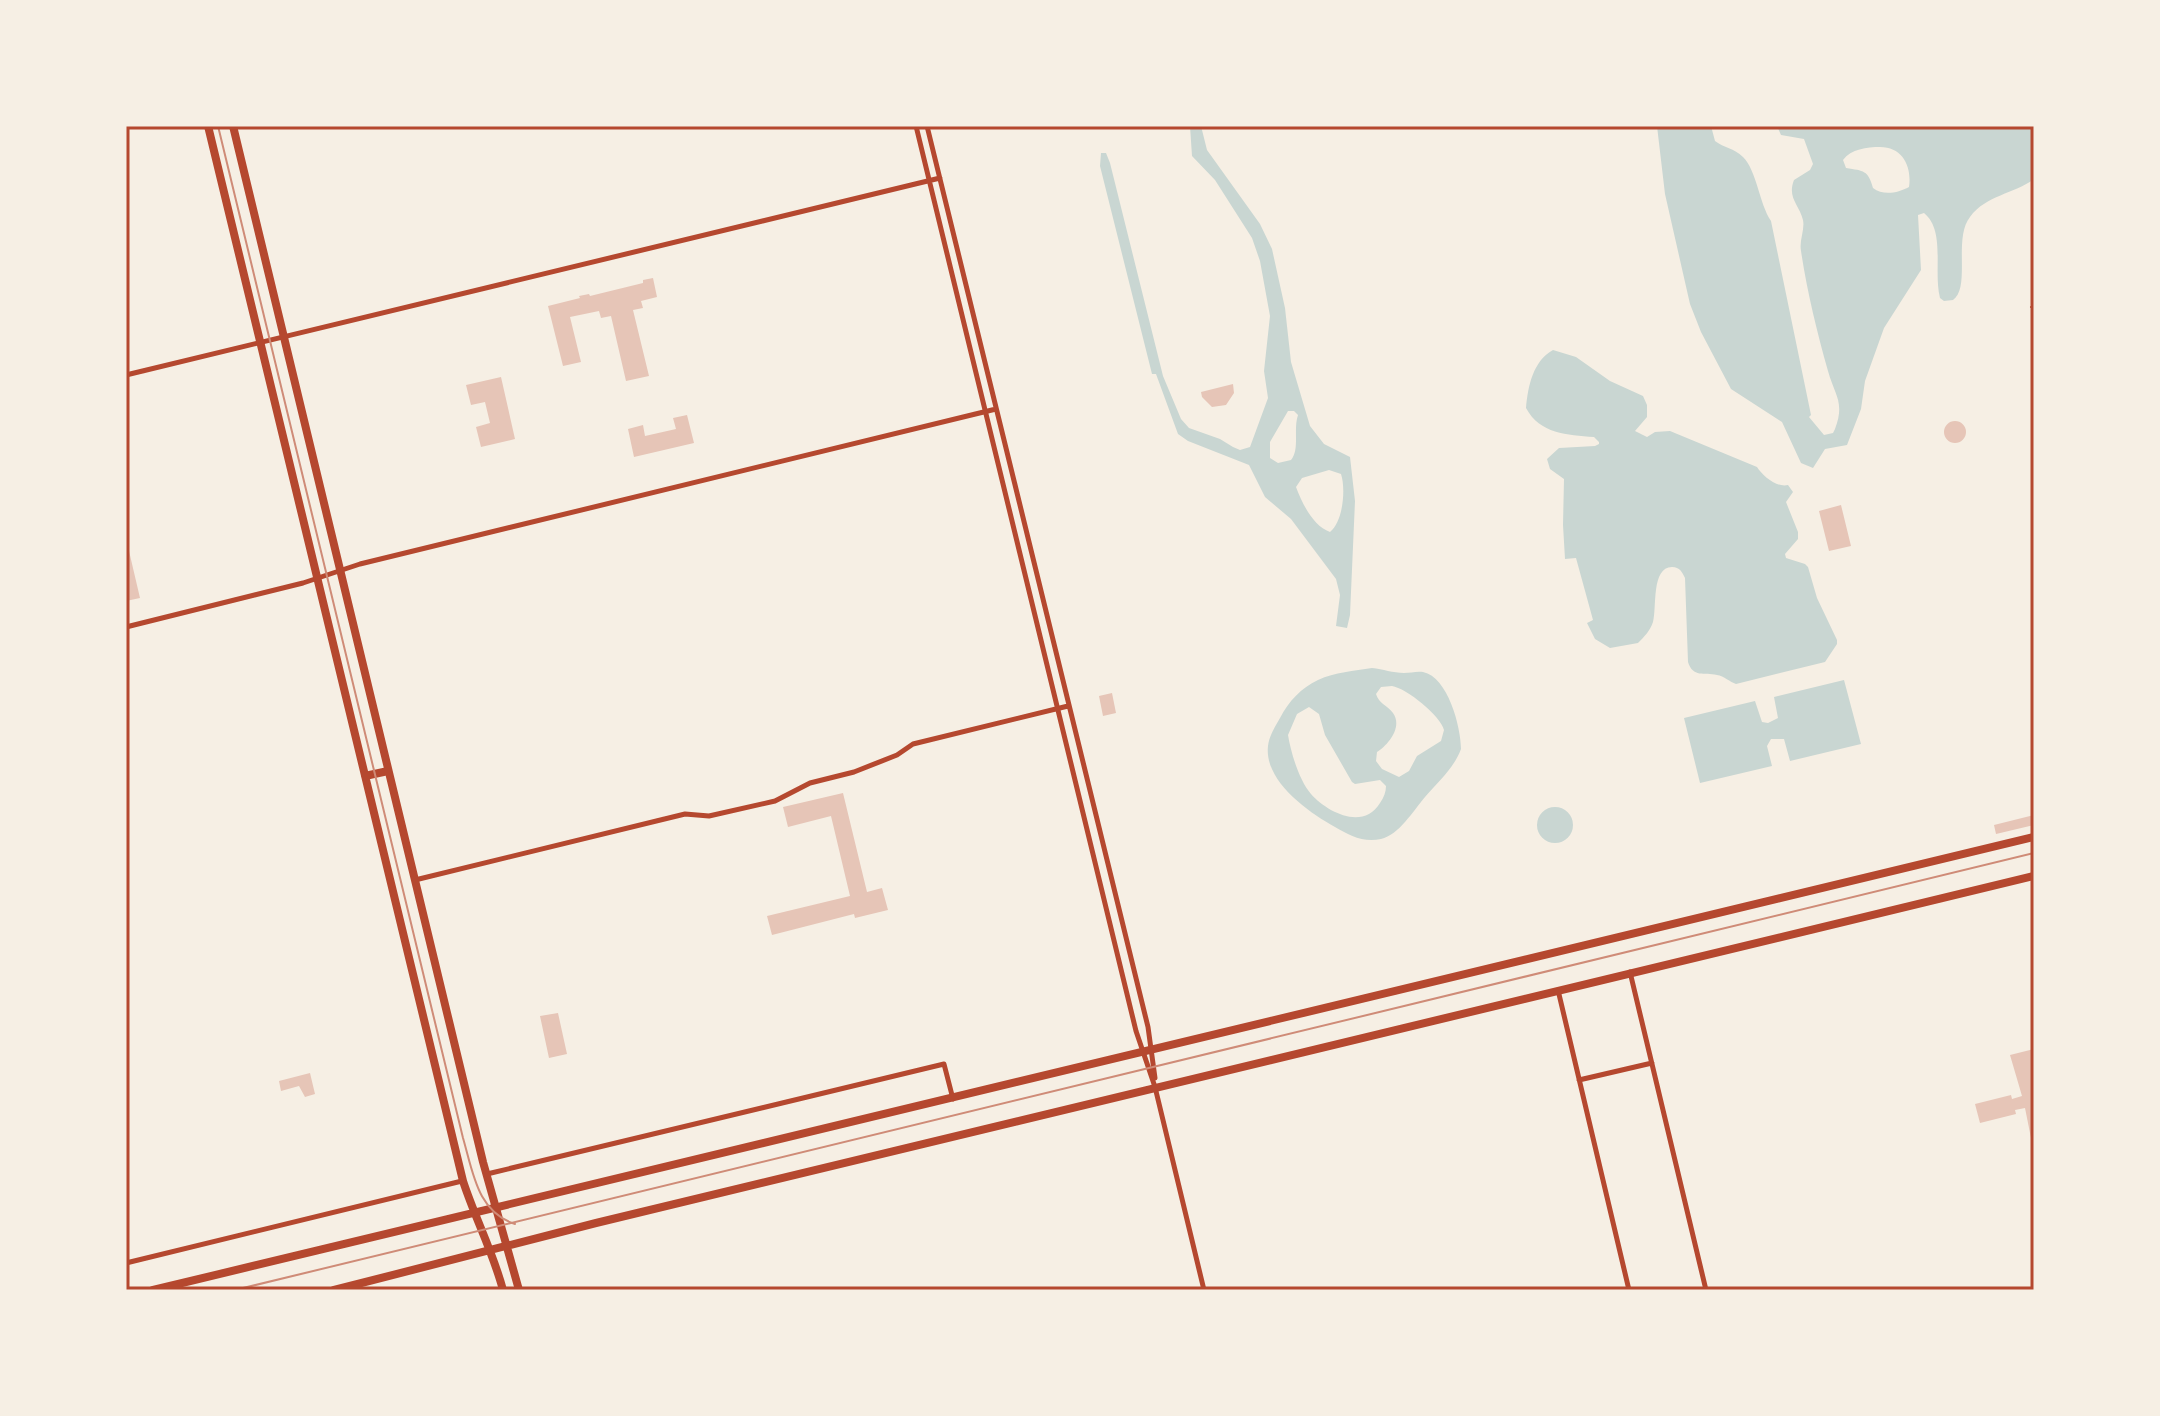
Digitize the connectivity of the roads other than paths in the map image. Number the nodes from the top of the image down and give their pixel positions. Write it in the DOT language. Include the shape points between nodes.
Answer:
graph roads {
  1 [pos="208,126"];
  2 [pos="233,126"];
  3 [pos="916,126"];
  4 [pos="927,126"];
  5 [pos="940,178"];
  6 [pos="929,181"];
  7 [pos="285,337"];
  8 [pos="260,343"];
  9 [pos="126,375"];
  10 [pos="996,409"];
  11 [pos="985,412"];
  12 [pos="341,570"];
  13 [pos="317,578"];
  14 [pos="126,627"];
  15 [pos="1068,706"];
  16 [pos="1057,708"];
  17 [pos="388,771"];
  18 [pos="365,776"];
  19 [pos="2034,837"];
  20 [pos="2034,876"];
  21 [pos="415,880"];
  22 [pos="1630,972"];
  23 [pos="1558,989"];
  24 [pos="1153,1050"];
  25 [pos="1142,1053"];
  26 [pos="1652,1063"];
  27 [pos="1579,1080"];
  28 [pos="1155,1087"];
  29 [pos="953,1099"];
  30 [pos="487,1174"];
  31 [pos="463,1181"];
  32 [pos="495,1207"];
  33 [pos="473,1212"];
  34 [pos="506,1246"];
  35 [pos="491,1250"];
  36 [pos="126,1263"];
  37 [pos="153,1290"];
  38 [pos="334,1290"];
  39 [pos="503,1290"];
  40 [pos="519,1290"];
  41 [pos="1204,1290"];
  42 [pos="1629,1290"];
  43 [pos="1706,1290"];
  1 -- 8 [label="main road"];
  2 -- 7 [label="main road"];
  3 -- 6 [label="street"];
  4 -- 5 [label="street"];
  5 -- 6 [label="street"];
  5 -- 10 [label="street"];
  6 -- 7 [label="street"];
  6 -- 11 [label="street"];
  7 -- 8 [label="street"];
  7 -- 12 [label="main road"];
  8 -- 9 [label="street"];
  8 -- 13 [label="main road"];
  10 -- 11 [label="street"];
  10 -- 15 [label="street"];
  11 -- 12 [label="street"];
  11 -- 16 [label="street"];
  12 -- 13 [label="street"];
  12 -- 17 [label="main road"];
  13 -- 14 [label="street"];
  13 -- 18 [label="main road"];
  15 -- 16 [label="street"];
  15 -- 24 [label="street"];
  16 -- 21 [label="street" via="913,744 897,755 810,783 775,801 709,816 685,814"];
  16 -- 25 [label="street"];
  17 -- 18 [label="main road"];
  17 -- 21 [label="main road"];
  18 -- 31 [label="main road"];
  19 -- 24 [label="main road"];
  20 -- 22 [label="main road"];
  21 -- 30 [label="main road"];
  22 -- 23 [label="main road"];
  22 -- 26 [label="street"];
  23 -- 27 [label="street"];
  23 -- 28 [label="main road"];
  24 -- 25 [label="main road"];
  24 -- 28 [label="street"];
  25 -- 28 [label="street"];
  25 -- 29 [label="main road"];
  26 -- 27 [label="street"];
  26 -- 43 [label="street"];
  27 -- 42 [label="street"];
  28 -- 34 [label="main road"];
  28 -- 41 [label="street"];
  29 -- 30 [label="street" via="944,1064"];
  29 -- 32 [label="main road"];
  30 -- 32 [label="main road"];
  31 -- 33 [label="main road"];
  31 -- 36 [label="street"];
  32 -- 33 [label="main road"];
  32 -- 34 [label="main road"];
  33 -- 35 [label="main road"];
  33 -- 37 [label="main road"];
  34 -- 35 [label="main road"];
  34 -- 40 [label="main road"];
  35 -- 38 [label="main road"];
  35 -- 39 [label="main road"];
}
